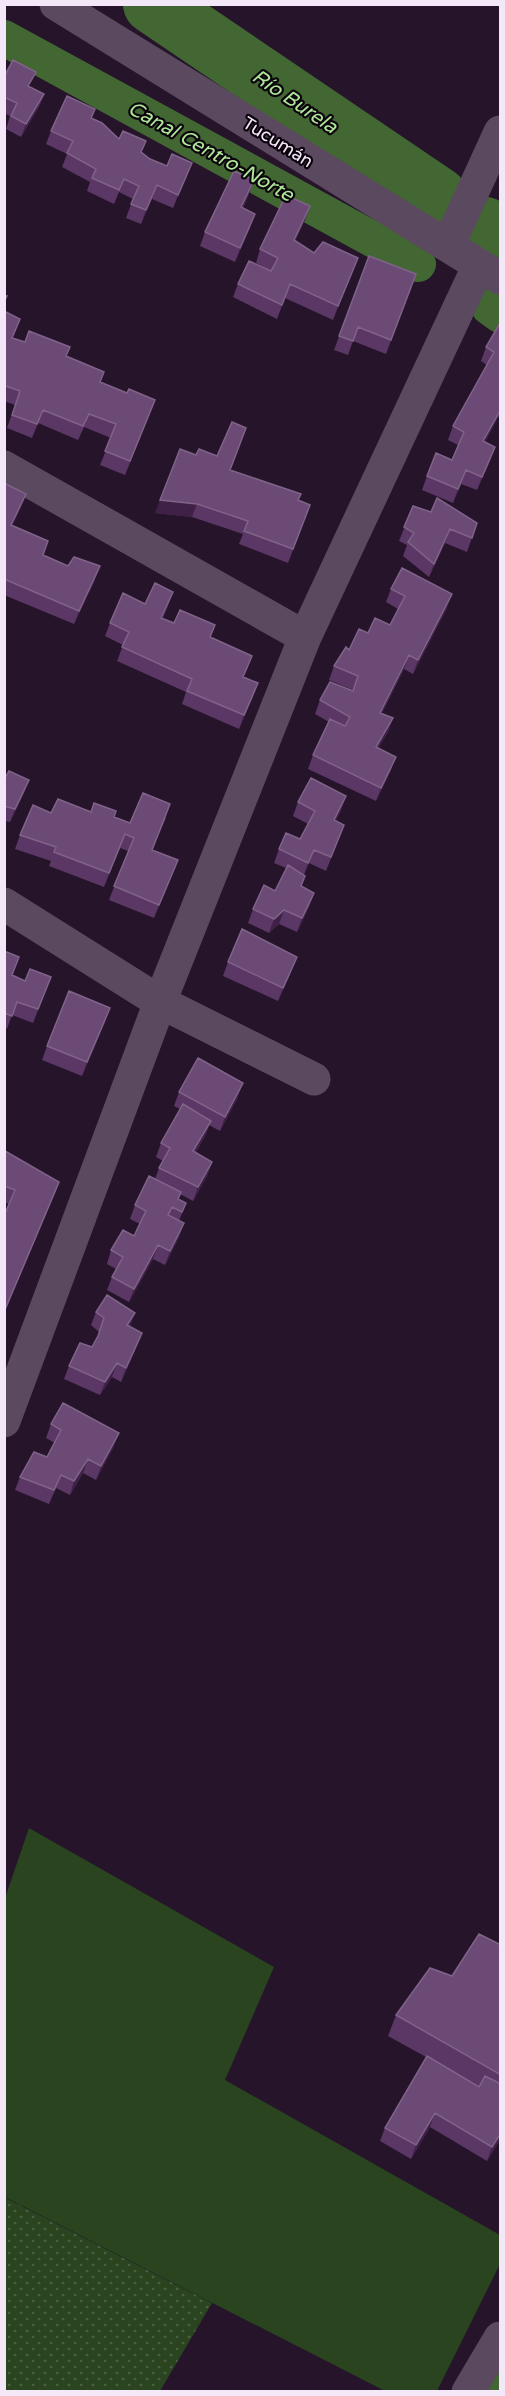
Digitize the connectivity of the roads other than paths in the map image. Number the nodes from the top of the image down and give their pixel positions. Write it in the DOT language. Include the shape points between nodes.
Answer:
graph roads {
  1 [pos="56,4"];
  2 [pos="501,132"];
  3 [pos="448,246"];
  4 [pos="490,272"];
  5 [pos="4,467"];
  6 [pos="304,637"];
  7 [pos="4,904"];
  8 [pos="160,1002"];
  9 [pos="314,1079"];
  10 [pos="4,1421"];
  11 [pos="501,2338"];
  12 [pos="468,2391"];
  1 -- 3 [label="street, Tucumán"];
  2 -- 3 [label="street"];
  3 -- 4 [label="street, Tucumán"];
  4 -- 6 [label="street"];
  5 -- 6 [label="street"];
  6 -- 8 [label="street"];
  7 -- 8 [label="street"];
  8 -- 9 [label="street"];
  8 -- 10 [label="street"];
  11 -- 12 [label="street"];
}
